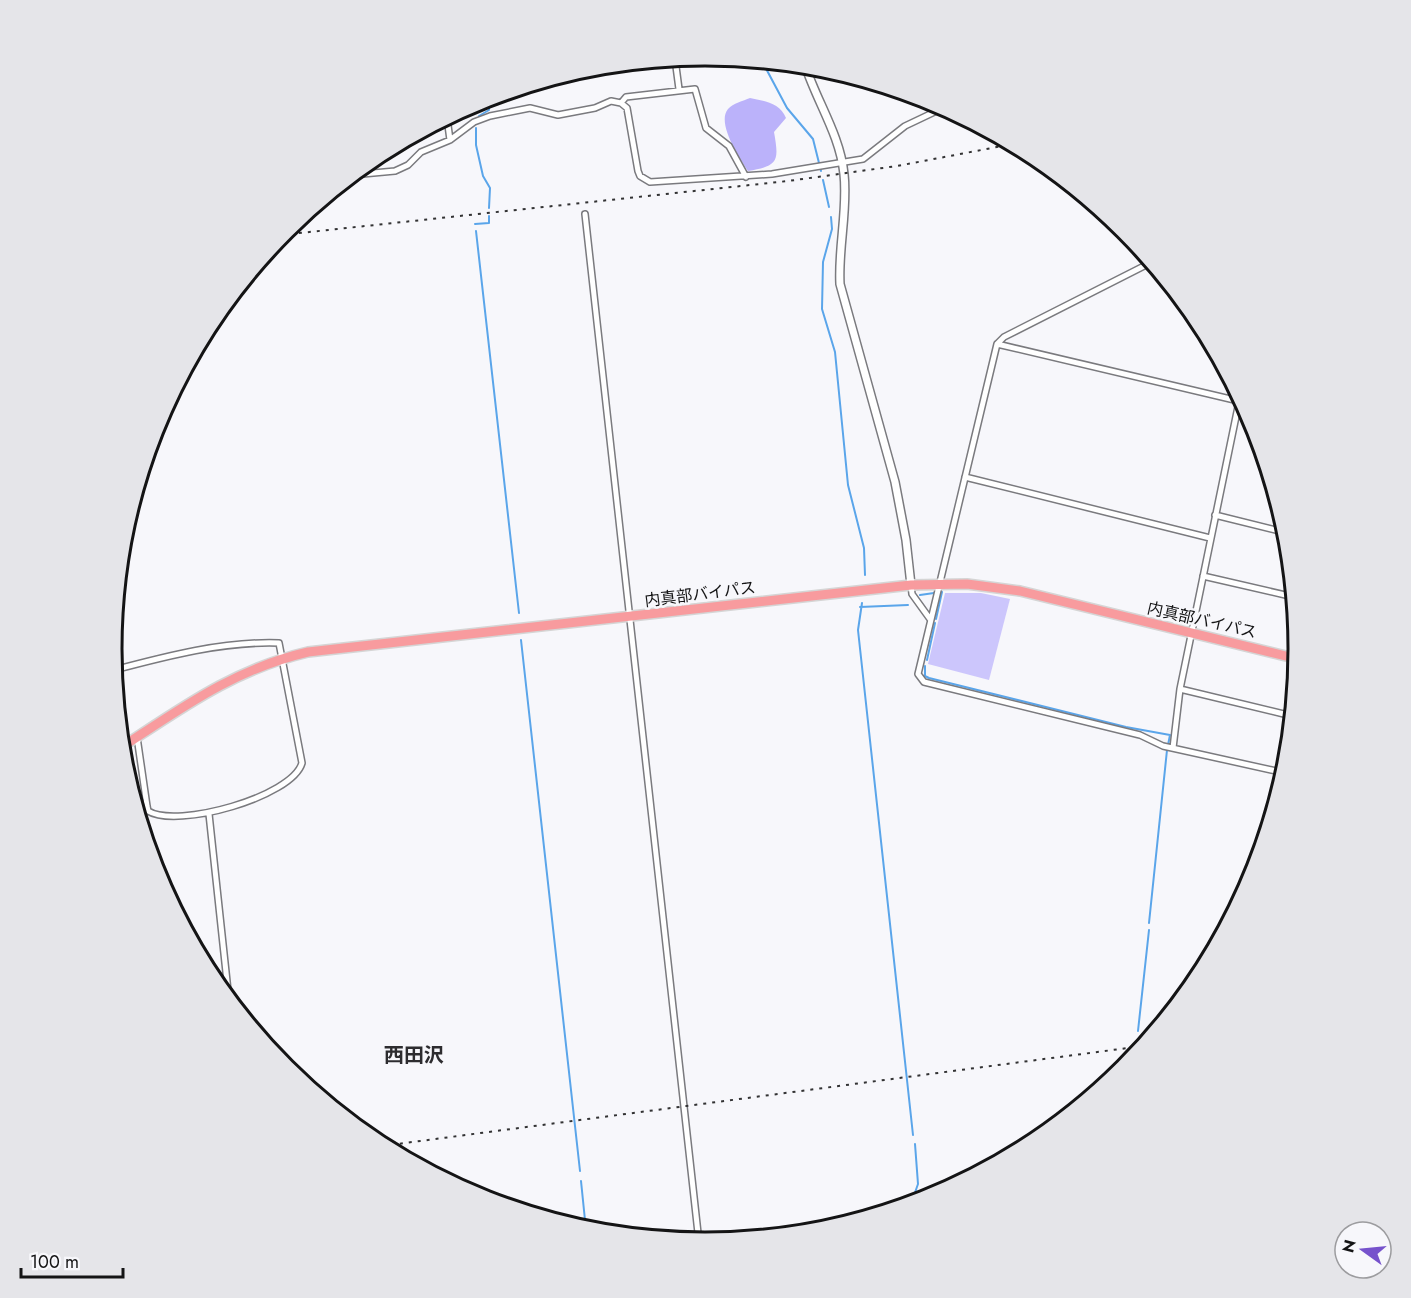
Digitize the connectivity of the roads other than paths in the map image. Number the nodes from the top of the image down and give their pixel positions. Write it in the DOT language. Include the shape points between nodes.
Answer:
graph roads {
  1 [pos="676,67"];
  2 [pos="810,75"];
  3 [pos="679,89"];
  4 [pos="621,103"];
  5 [pos="934,112"];
  6 [pos="448,126"];
  7 [pos="450,140"];
  8 [pos="842,163"];
  9 [pos="369,173"];
  10 [pos="746,177"];
  11 [pos="585,214"];
  12 [pos="1145,266"];
  13 [pos="997,344"];
  14 [pos="1231,398"];
  15 [pos="1238,413"];
  16 [pos="965,477"];
  17 [pos="1215,515"];
  18 [pos="1276,530"];
  19 [pos="1210,538"];
  20 [pos="1203,576"];
  21 [pos="939,584"];
  22 [pos="911,585"];
  23 [pos="1286,595"];
  24 [pos="630,617"];
  25 [pos="930,620"];
  26 [pos="1192,634"];
  27 [pos="1288,656"];
  28 [pos="283,658"];
  29 [pos="123,668"];
  30 [pos="1180,689"];
  31 [pos="1285,714"];
  32 [pos="137,737"];
  33 [pos="130,742"];
  34 [pos="1173,748"];
  35 [pos="1275,771"];
  36 [pos="209,814"];
  37 [pos="227,981"];
  38 [pos="698,1232"];
  1 -- 3 [label="street"];
  2 -- 8 [label="street"];
  3 -- 4 [label="street" via="626,97"];
  3 -- 10 [label="street" via="698,91 706,128 729,146"];
  4 -- 7 [label="street" via="611,101 558,115 530,108 490,116 474,122"];
  4 -- 10 [label="street" via="629,115 638,171 646,180 656,184"];
  5 -- 8 [label="street" via="905,126 863,159"];
  6 -- 7 [label="street"];
  7 -- 9 [label="street" via="421,152 395,171"];
  8 -- 10 [label="street"];
  8 -- 22 [label="street" via="845,194 838,263 840,284 895,482"];
  11 -- 24 [label="street"];
  12 -- 13 [label="street"];
  13 -- 14 [label="street"];
  13 -- 16 [label="street"];
  15 -- 17 [label="street"];
  16 -- 19 [label="street"];
  16 -- 21 [label="street"];
  17 -- 18 [label="street"];
  17 -- 19 [label="street"];
  19 -- 20 [label="street"];
  20 -- 23 [label="street"];
  20 -- 26 [label="street"];
  21 -- 22 [label="highway, 内真部バイパス"];
  21 -- 25 [label="street"];
  21 -- 26 [label="highway, 内真部バイパス" via="1020,591"];
  22 -- 24 [label="highway, 内真部バイパス"];
  22 -- 25 [label="street" via="912,594"];
  24 -- 28 [label="highway, 内真部バイパス" via="353,646"];
  24 -- 38 [label="street"];
  25 -- 34 [label="street" via="918,674 924,682 1140,735"];
  26 -- 27 [label="highway, 内真部バイパス"];
  26 -- 30 [label="street"];
  28 -- 29 [label="street" via="279,643 256,642"];
  28 -- 32 [label="highway, 内真部バイパス" via="227,680"];
  28 -- 36 [label="street" via="301,769 264,795"];
  30 -- 31 [label="street"];
  30 -- 34 [label="street"];
  32 -- 33 [label="highway, 内真部バイパス"];
  32 -- 36 [label="street" via="148,811 159,815"];
  34 -- 35 [label="street"];
  36 -- 37 [label="street"];
}
